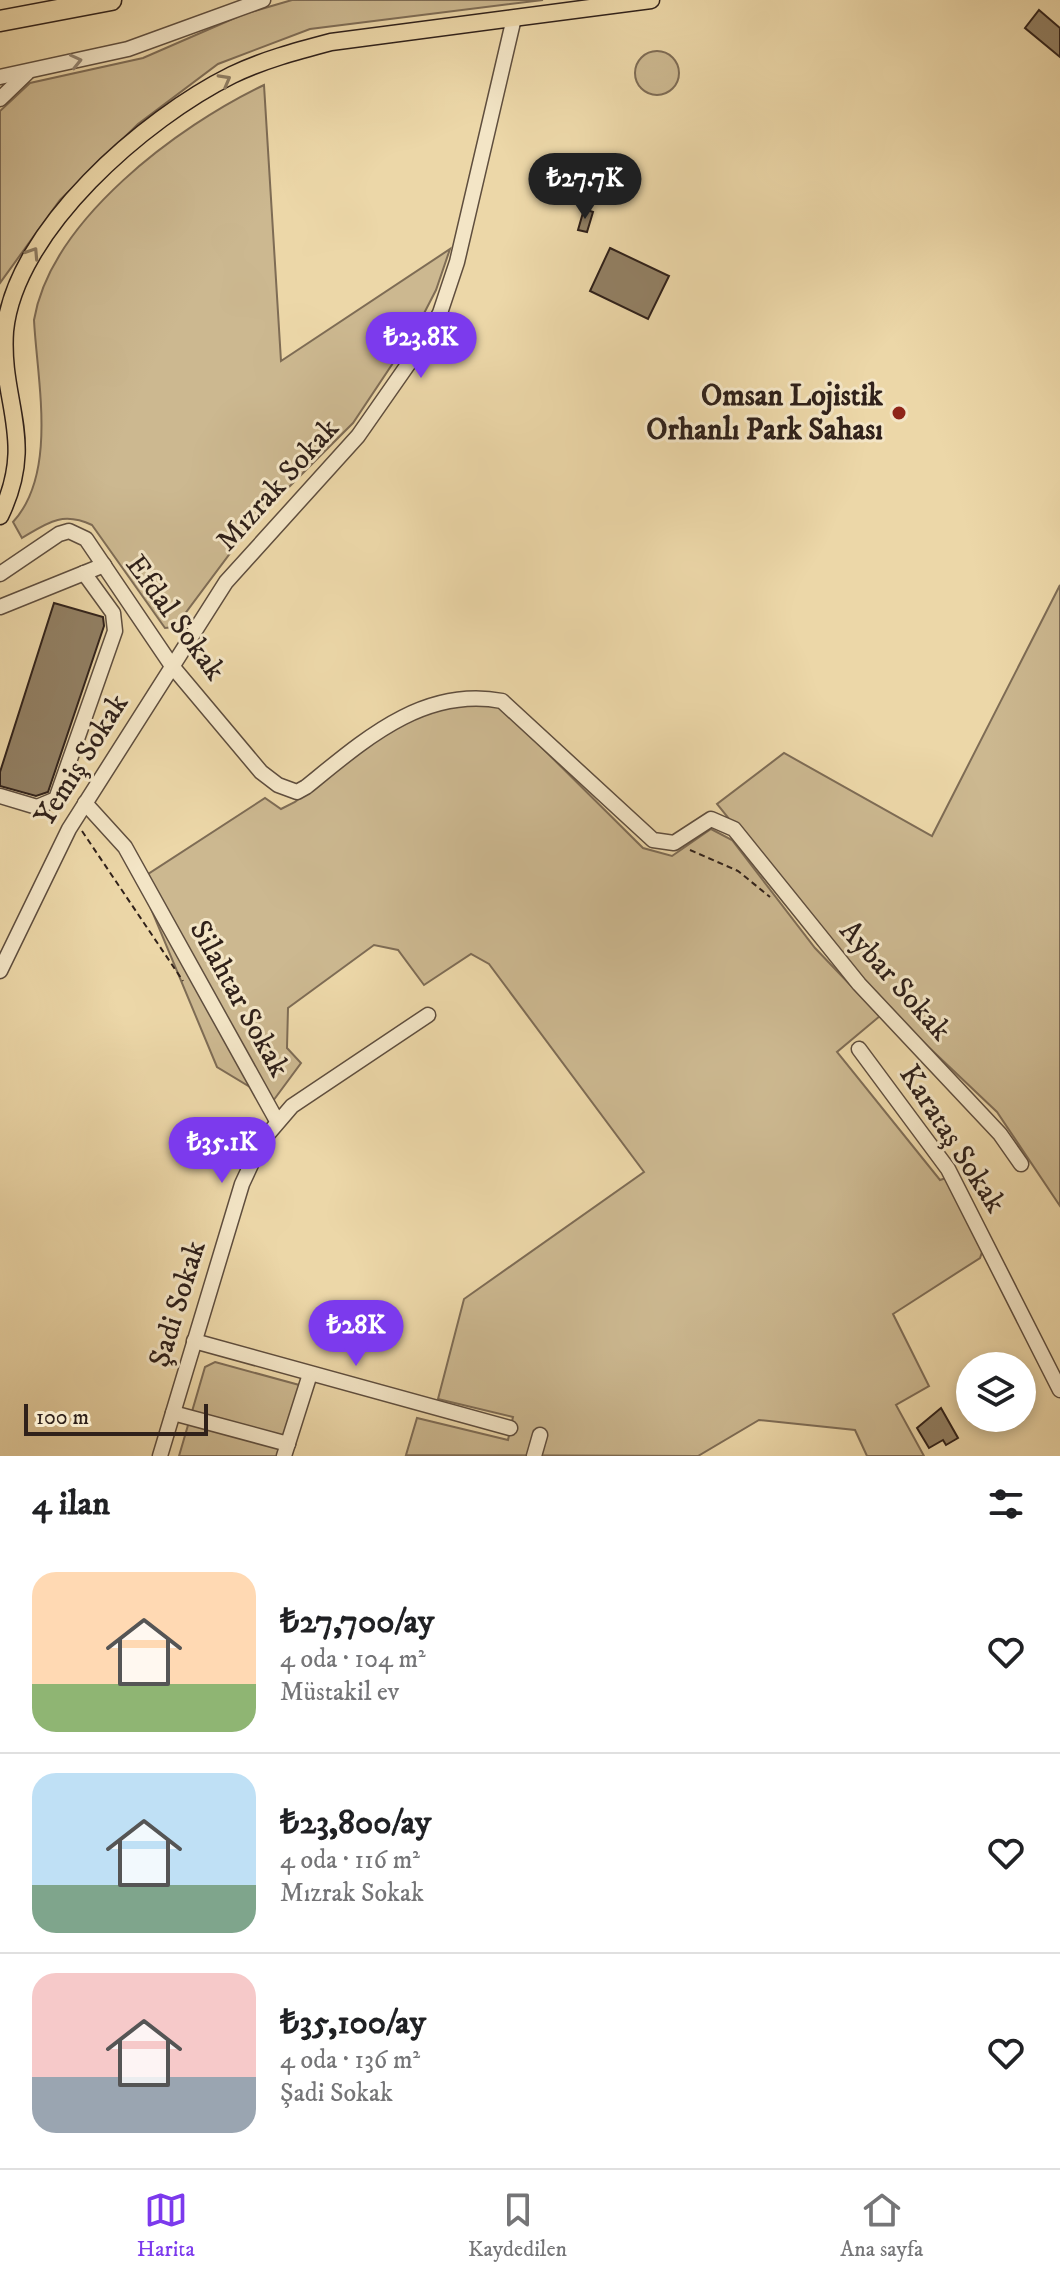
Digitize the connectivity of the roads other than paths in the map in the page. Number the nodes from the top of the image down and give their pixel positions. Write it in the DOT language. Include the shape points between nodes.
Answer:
graph roads {
  1 [pos="111,0"];
  2 [pos="263,0"];
  3 [pos="651,0"];
  4 [pos="514,18"];
  5 [pos="0,21"];
  6 [pos="27,73"];
  7 [pos="0,77"];
  8 [pos="0,99"];
  9 [pos="0,516"];
  10 [pos="104,565"];
  11 [pos="84,573"];
  12 [pos="0,574"];
  13 [pos="0,607"];
  14 [pos="172,666"];
  15 [pos="0,796"];
  16 [pos="85,803"];
  17 [pos="734,829"];
  18 [pos="0,971"];
  19 [pos="428,1015"];
  20 [pos="859,1049"];
  21 [pos="277,1121"];
  22 [pos="1021,1164"];
  23 [pos="194,1341"];
  24 [pos="310,1374"];
  25 [pos="1060,1390"];
  26 [pos="173,1413"];
  27 [pos="510,1428"];
  28 [pos="540,1435"];
  29 [pos="286,1451"];
  30 [pos="160,1456"];
  31 [pos="534,1456"];
  1 -- 5 [label="highway"];
  6 -- 2 [label="street, one-way" via="128,49"];
  3 -- 4 [label="main road"];
  9 -- 4 [label="main road, one-way" via="15,474 18,441 5,366 12,294 29,257 52,226 131,143 232,75 284,55 331,42"];
  4 -- 14 [label="street, Mızrak Sokak" via="457,262 440,313 371,419 244,558"];
  6 -- 7 [label="street"];
  6 -- 8 [label="street"];
  10 -- 11 [label="street"];
  10 -- 12 [label="street, Efdal Sokak" via="86,539 69,531"];
  10 -- 14 [label="street, Efdal Sokak"];
  11 -- 13 [label="street"];
  11 -- 15 [label="street" via="113,613 115,631 56,799 37,807"];
  14 -- 16 [label="street, Yemiş Sokak"];
  14 -- 17 [label="street, Efdal Sokak" via="261,772 297,792 414,710 484,697 502,701 653,840 674,843 711,819"];
  16 -- 18 [label="street, Yemiş Sokak"];
  16 -- 21 [label="street, Silahtar Sokak" via="125,847"];
  17 -- 22 [label="street, Aybar Sokak" via="859,984 1000,1134"];
  19 -- 21 [label="street, Şadi Sokak"];
  20 -- 25 [label="street, Karataş Sokak" via="956,1183"];
  21 -- 23 [label="street, Şadi Sokak" via="242,1184"];
  23 -- 24 [label="street"];
  23 -- 26 [label="street, Şadi Sokak"];
  24 -- 27 [label="street"];
  24 -- 29 [label="street"];
  26 -- 29 [label="street"];
  26 -- 30 [label="street, Şadi Sokak"];
  28 -- 31 [label="street"];
}
